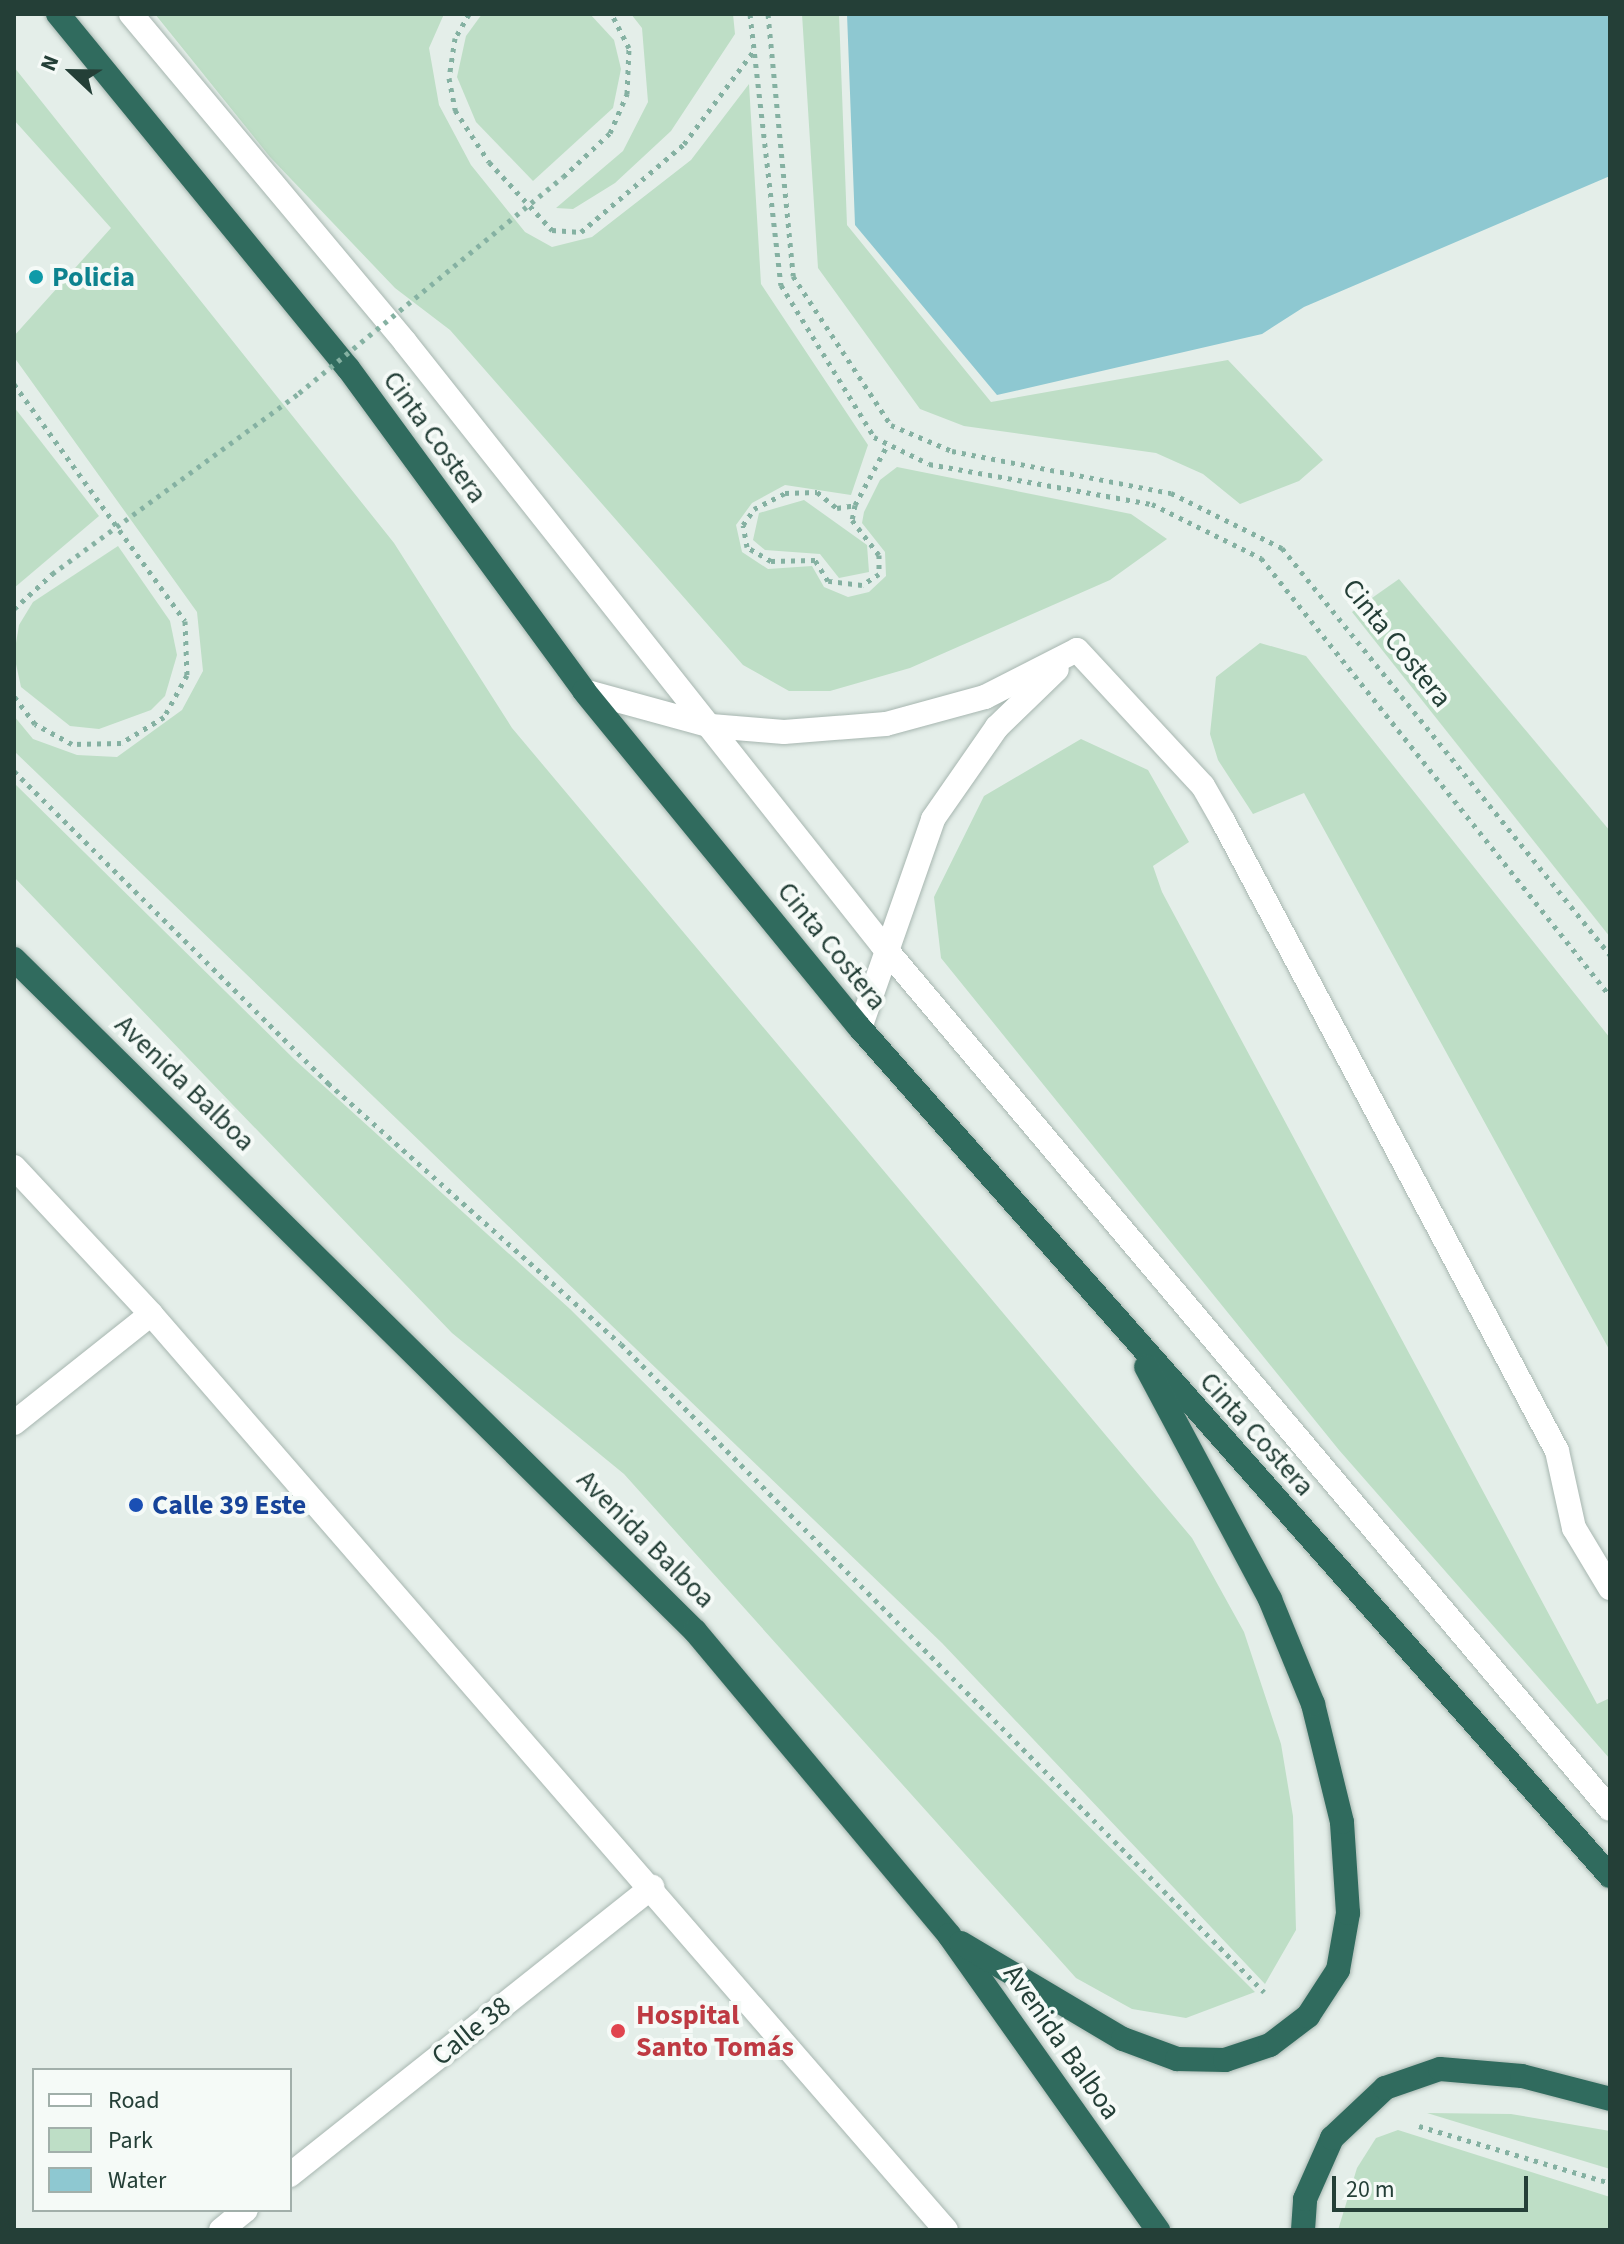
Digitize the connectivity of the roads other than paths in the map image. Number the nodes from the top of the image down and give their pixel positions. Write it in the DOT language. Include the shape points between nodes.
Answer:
graph roads {
  1 [pos="58,14"];
  2 [pos="131,14"];
  3 [pos="1077,650"];
  4 [pos="584,691"];
  5 [pos="711,726"];
  6 [pos="883,946"];
  7 [pos="14,959"];
  8 [pos="860,1028"];
  9 [pos="14,1167"];
  10 [pos="151,1314"];
  11 [pos="1127,1332"];
  12 [pos="14,1423"];
  13 [pos="1610,1588"];
  14 [pos="1610,1809"];
  15 [pos="1610,1876"];
  16 [pos="652,1887"];
  17 [pos="949,1935"];
  18 [pos="1610,2099"];
  19 [pos="292,2173"];
  20 [pos="244,2212"];
  21 [pos="221,2230"];
  22 [pos="946,2230"];
  23 [pos="1158,2230"];
  24 [pos="1303,2230"];
  1 -- 4 [label="highway, Cinta Costera" via="348,368"];
  2 -- 5 [label="main road"];
  3 -- 5 [label="main road" via="985,697 886,724 784,732"];
  3 -- 6 [label="main road" via="997,727 933,819"];
  3 -- 13 [label="main road" via="1203,786 1223,821 1550,1437 1574,1528"];
  4 -- 5 [label="main road"];
  4 -- 8 [label="highway, Cinta Costera"];
  5 -- 6 [label="main road"];
  6 -- 8 [label="main road"];
  6 -- 14 [label="main road"];
  7 -- 17 [label="highway, Avenida Balboa" via="695,1631"];
  8 -- 11 [label="highway, Cinta Costera"];
  9 -- 10 [label="main road"];
  10 -- 12 [label="main road"];
  10 -- 16 [label="main road"];
  11 -- 15 [label="highway, Cinta Costera"];
  11 -- 17 [label="highway" via="1270,1599 1313,1704 1342,1822 1348,1913 1338,1970 1295,2029 1225,2060 1177,2059 1110,2032"];
  16 -- 19 [label="main road, Calle 38"];
  16 -- 22 [label="main road"];
  17 -- 23 [label="highway, Avenida Balboa"];
  18 -- 24 [label="highway" via="1522,2076 1440,2069 1365,2102 1332,2138 1305,2199"];
  20 -- 21 [label="main road"];
}
